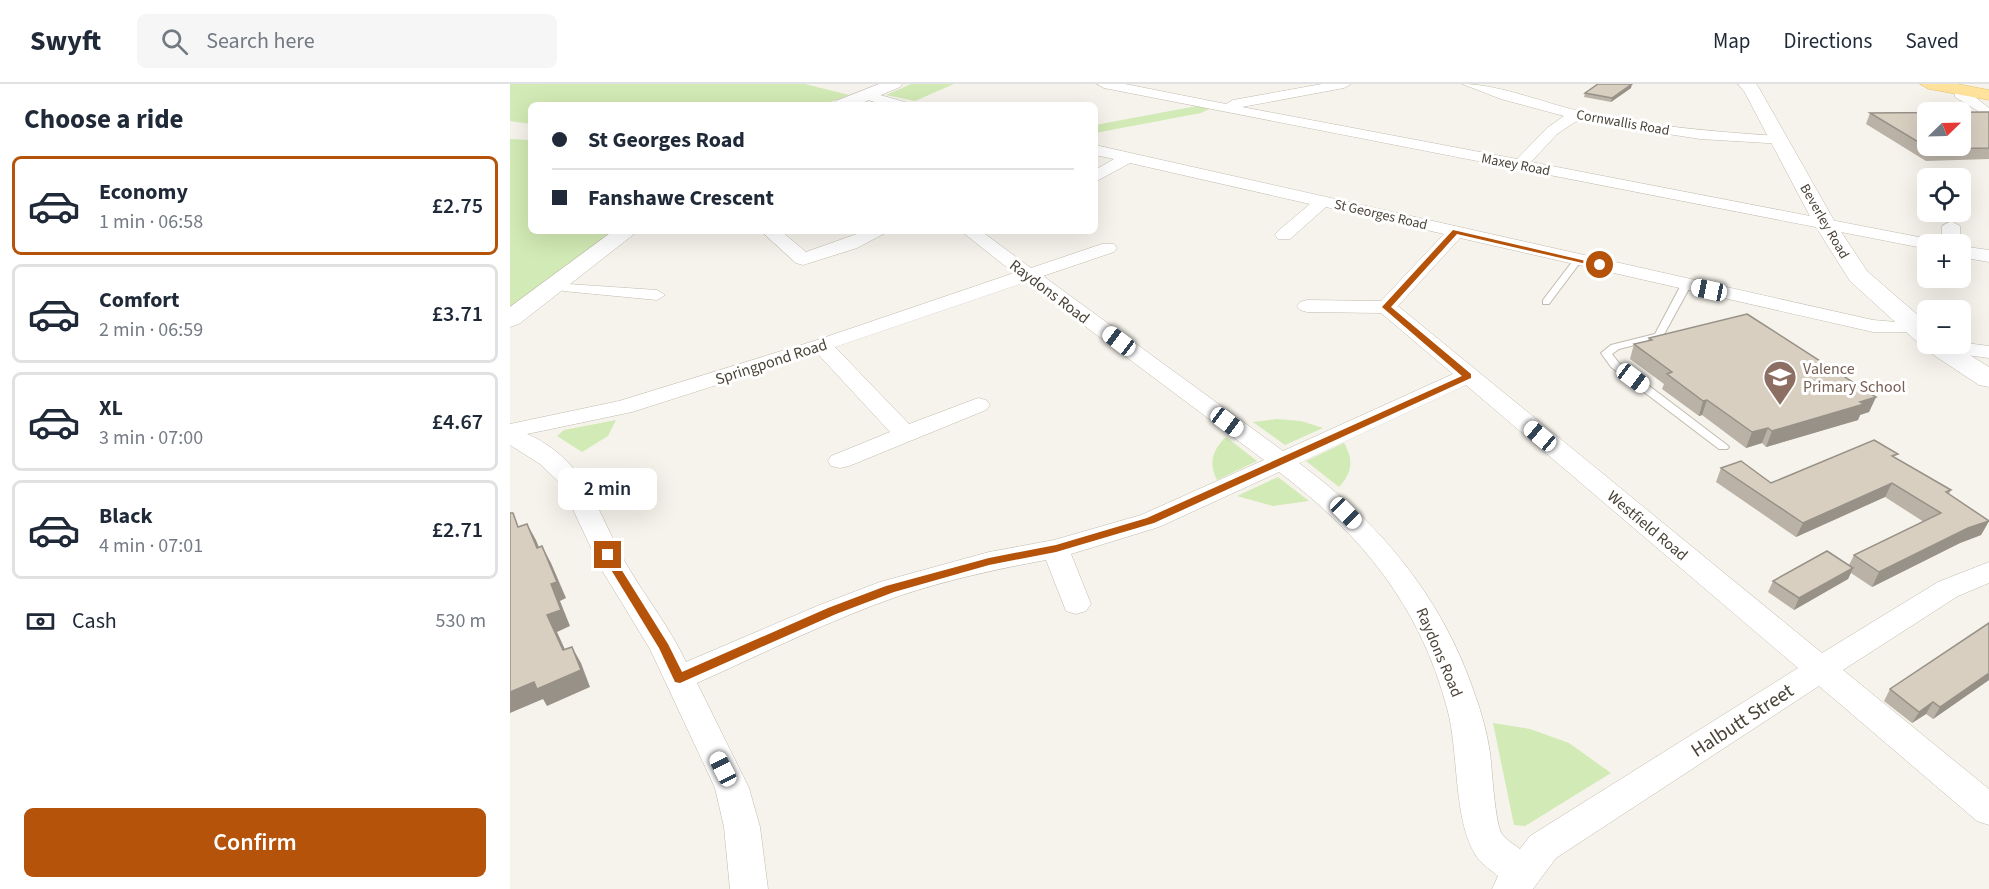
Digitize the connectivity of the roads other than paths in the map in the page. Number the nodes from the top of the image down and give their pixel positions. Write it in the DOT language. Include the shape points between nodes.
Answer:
graph roads {
  1 [pos="894,84"];
  2 [pos="1104,84"];
  3 [pos="1344,84"];
  4 [pos="1469,84"];
  5 [pos="1746,84"];
  6 [pos="1929,84"];
  7 [pos="1327,85"];
  8 [pos="1961,90"];
  9 [pos="866,95"];
  10 [pos="1989,95"];
  11 [pos="849,102"];
  12 [pos="890,102"];
  13 [pos="1225,108"];
  14 [pos="1577,114"];
  15 [pos="1989,114"];
  16 [pos="1779,141"];
  17 [pos="1098,151"];
  18 [pos="1128,158"];
  19 [pos="1521,164"];
  20 [pos="1098,175"];
  21 [pos="1323,201"];
  22 [pos="1825,224"];
  23 [pos="1951,226"];
  24 [pos="1456,232"];
  25 [pos="623,234"];
  26 [pos="774,234"];
  27 [pos="873,234"];
  28 [pos="974,234"];
  29 [pos="1951,234"];
  30 [pos="1284,235"];
  31 [pos="1917,242"];
  32 [pos="1108,248"];
  33 [pos="1971,253"];
  34 [pos="1989,256"];
  35 [pos="1578,260"];
  36 [pos="1028,275"];
  37 [pos="1686,285"];
  38 [pos="568,288"];
  39 [pos="657,294"];
  40 [pos="1546,302"];
  41 [pos="1307,306"];
  42 [pos="1386,307"];
  43 [pos="510,319"];
  44 [pos="1917,329"];
  45 [pos="1917,337"];
  46 [pos="821,345"];
  47 [pos="1971,350"];
  48 [pos="1989,352"];
  49 [pos="1951,354"];
  50 [pos="1468,376"];
  51 [pos="1989,379"];
  52 [pos="978,405"];
  53 [pos="510,434"];
  54 [pos="906,435"];
  55 [pos="1723,447"];
  56 [pos="840,461"];
  57 [pos="1281,462"];
  58 [pos="1056,549"];
  59 [pos="1989,572"];
  60 [pos="1076,604"];
  61 [pos="1822,670"];
  62 [pos="680,678"];
  63 [pos="1989,810"];
  64 [pos="1516,881"];
  65 [pos="748,889"];
  1 -- 9 [label="street"];
  2 -- 13 [label="street, Maxey Road"];
  3 -- 7 [label="street"];
  4 -- 14 [label="street, Cornwallis Road"];
  5 -- 16 [label="street, Beverley Road"];
  6 -- 8 [label="main road"];
  7 -- 13 [label="street"];
  8 -- 10 [label="main road"];
  8 -- 15 [label="street" via="1961,96"];
  9 -- 11 [label="street"];
  9 -- 12 [label="street"];
  13 -- 19 [label="street, Maxey Road"];
  14 -- 16 [label="street, Cornwallis Road" via="1677,131"];
  14 -- 19 [label="street" via="1552,131"];
  16 -- 22 [label="street, Beverley Road"];
  17 -- 18 [label="street, St Georges Road"];
  18 -- 20 [label="street"];
  18 -- 21 [label="street, St Georges Road"];
  19 -- 22 [label="street, Maxey Road"];
  21 -- 24 [label="street, St Georges Road"];
  21 -- 30 [label="street"];
  22 -- 31 [label="street, Maxey Road"];
  22 -- 44 [label="street, Beverley Road" via="1858,276"];
  23 -- 29 [label="street"];
  24 -- 35 [label="street, St Georges Road"];
  24 -- 42 [label="street"];
  25 -- 43 [label="street"];
  26 -- 27 [label="street" via="803,259"];
  28 -- 36 [label="street, Raydons Road"];
  32 -- 36 [label="street, Springpond Road"];
  33 -- 34 [label="street"];
  35 -- 37 [label="street, St Georges Road"];
  35 -- 40 [label="lane"];
  36 -- 46 [label="street, Springpond Road"];
  36 -- 57 [label="street, Raydons Road"];
  37 -- 45 [label="street, St Georges Road"];
  37 -- 55 [label="lane" via="1659,336 1615,346 1606,353 1615,365"];
  38 -- 39 [label="street"];
  41 -- 42 [label="street"];
  42 -- 50 [label="street, Westfield Road"];
  46 -- 53 [label="street, Springpond Road" via="624,407 521,428"];
  46 -- 54 [label="street"];
  47 -- 48 [label="street, St Georges Road"];
  49 -- 51 [label="street, Beverley Road"];
  50 -- 57 [label="street"];
  50 -- 61 [label="street, Westfield Road"];
  52 -- 54 [label="street"];
  53 -- 62 [label="street" via="549,459 572,481 614,567"];
  54 -- 56 [label="street"];
  57 -- 58 [label="street" via="1150,521"];
  57 -- 64 [label="street, Raydons Road" via="1367,533 1421,606 1460,696 1483,833"];
  58 -- 60 [label="street"];
  58 -- 62 [label="street" via="989,561 890,589"];
  59 -- 61 [label="street, Halbutt Street" via="1948,589"];
  61 -- 63 [label="street, Westfield Road"];
  61 -- 64 [label="street, Halbutt Street" via="1543,847"];
  62 -- 65 [label="street" via="732,788 742,827"];
}
